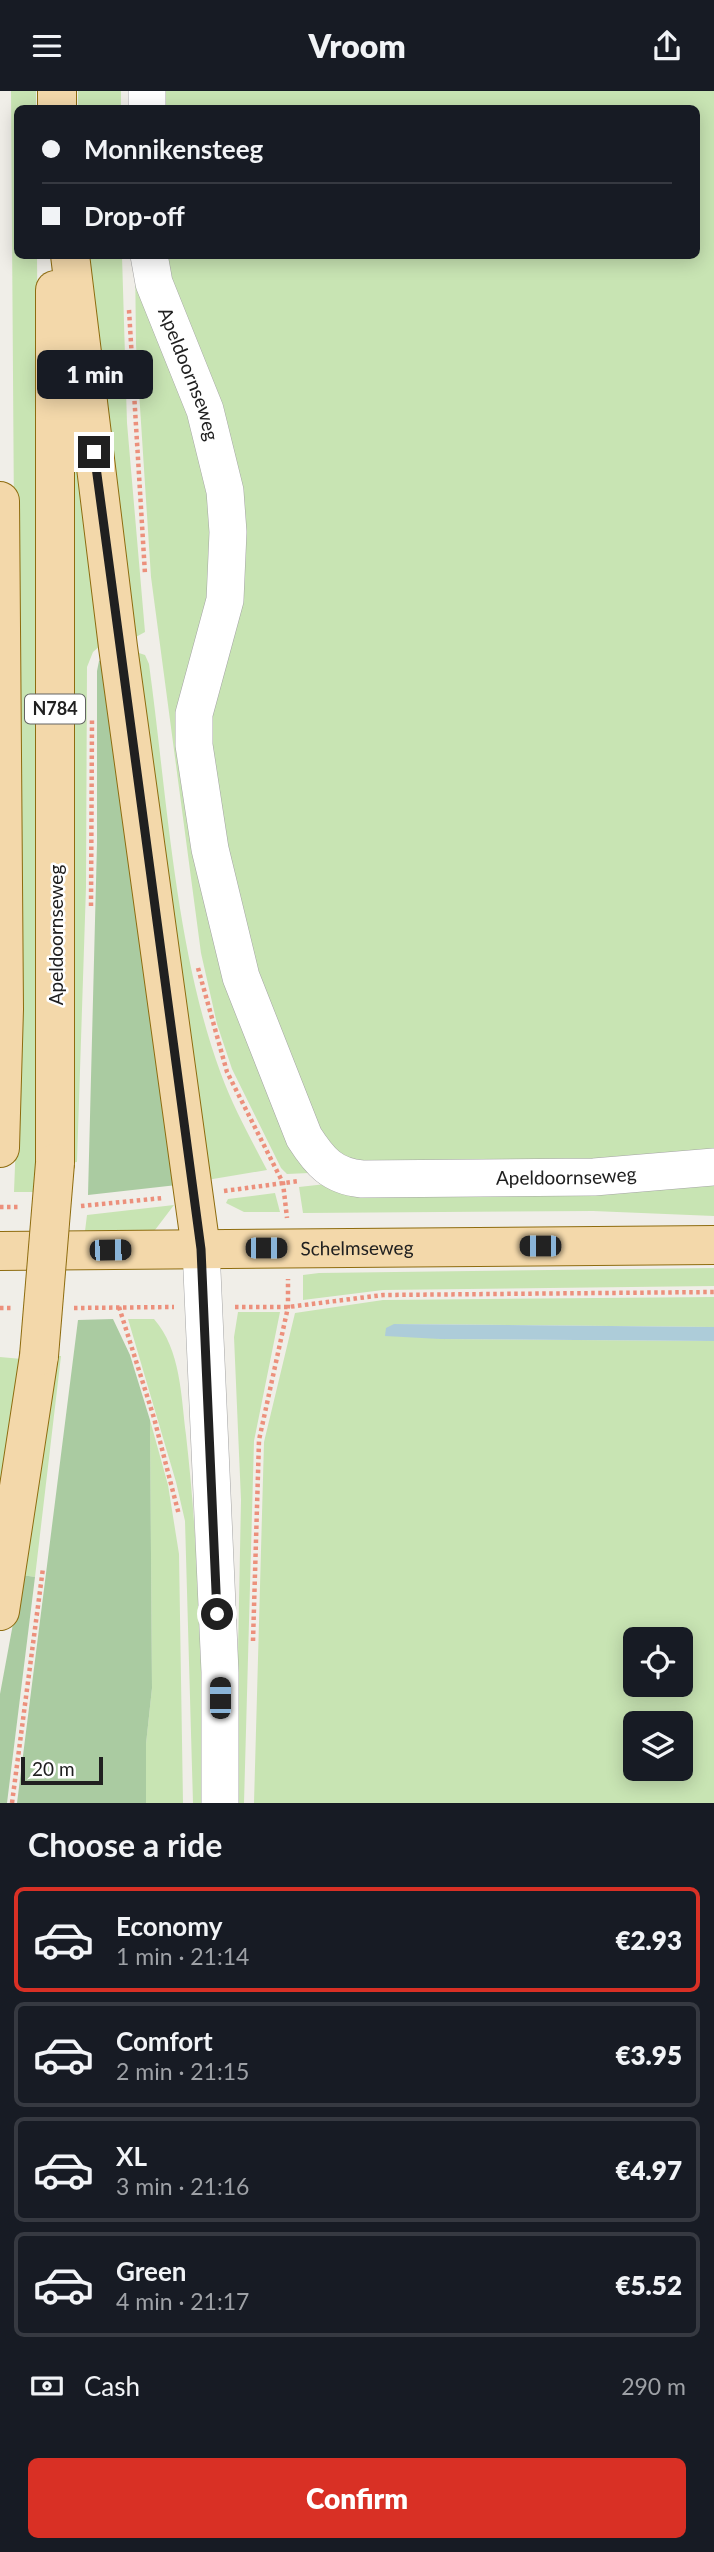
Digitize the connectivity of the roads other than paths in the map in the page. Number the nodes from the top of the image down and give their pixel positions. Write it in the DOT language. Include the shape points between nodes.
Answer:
graph roads {
  1 [pos="55,259"];
  2 [pos="70,259"];
  3 [pos="150,259"];
  4 [pos="0,501"];
  5 [pos="0,1149"];
  6 [pos="714,1167"];
  7 [pos="714,1245"];
  8 [pos="201,1249"];
  9 [pos="0,1251"];
  10 [pos="0,1611"];
  11 [pos="220,1803"];
  1 -- 10 [label="main road, Apeldoornseweg / N784, bridge" via="55,1163 39,1356"];
  2 -- 8 [label="main road" via="118,647"];
  3 -- 6 [label="street, Apeldoornseweg" via="154,283 205,410 225,491 225,600 194,714 194,745 210,849 241,977 304,1137 319,1161 346,1178 594,1177"];
  4 -- 5 [label="main road, N784" via="4,1009"];
  7 -- 8 [label="main road, Schelmseweg"];
  8 -- 9 [label="main road, Schelmseweg"];
  8 -- 11 [label="street" via="220,1672"];
}
